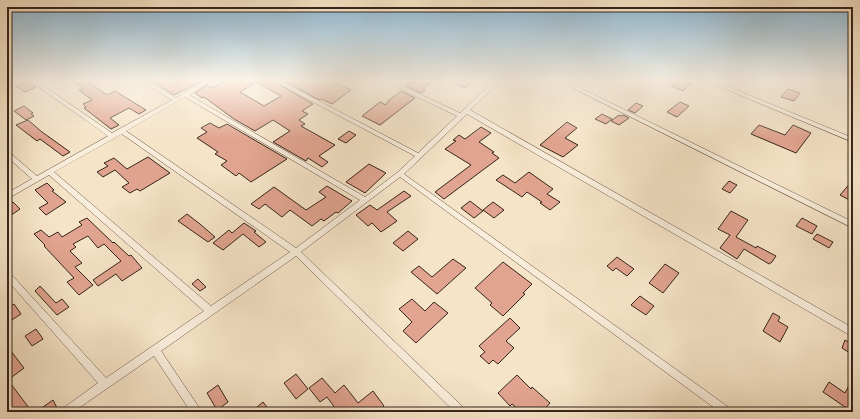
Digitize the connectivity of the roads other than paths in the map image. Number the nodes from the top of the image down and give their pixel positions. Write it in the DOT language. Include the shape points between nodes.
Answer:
graph roads {
  1 [pos="59,100"];
  2 [pos="176,100"];
  3 [pos="193,100"];
  4 [pos="311,100"];
  5 [pos="430,100"];
  6 [pos="479,100"];
  7 [pos="599,100"];
  8 [pos="754,100"];
  9 [pos="464,114"];
  10 [pos="122,131"];
  11 [pos="112,136"];
  12 [pos="853,140"];
  13 [pos="7,154"];
  14 [pos="419,156"];
  15 [pos="49,172"];
  16 [pos="400,174"];
  17 [pos="37,179"];
  18 [pos="7,196"];
  19 [pos="365,200"];
  20 [pos="853,225"];
  21 [pos="296,252"];
  22 [pos="7,275"];
  23 [pos="210,311"];
  24 [pos="853,333"];
  25 [pos="155,350"];
  26 [pos="105,384"];
  27 [pos="65,412"];
  28 [pos="197,412"];
  29 [pos="462,412"];
  30 [pos="728,412"];
  1 -- 11 [label="street"];
  2 -- 10 [label="street"];
  3 -- 19 [label="street"];
  4 -- 14 [label="street"];
  5 -- 9 [label="street"];
  6 -- 9 [label="street"];
  7 -- 20 [label="street"];
  8 -- 12 [label="street"];
  9 -- 14 [label="street"];
  9 -- 24 [label="street"];
  10 -- 11 [label="street"];
  10 -- 21 [label="street"];
  11 -- 15 [label="street"];
  13 -- 17 [label="street"];
  14 -- 16 [label="street"];
  15 -- 17 [label="street"];
  15 -- 23 [label="street"];
  16 -- 19 [label="street"];
  16 -- 30 [label="street"];
  17 -- 18 [label="street"];
  19 -- 21 [label="street"];
  21 -- 23 [label="street"];
  21 -- 29 [label="street"];
  22 -- 26 [label="street"];
  23 -- 25 [label="street"];
  25 -- 26 [label="street"];
  25 -- 28 [label="street"];
  26 -- 27 [label="street"];
}
